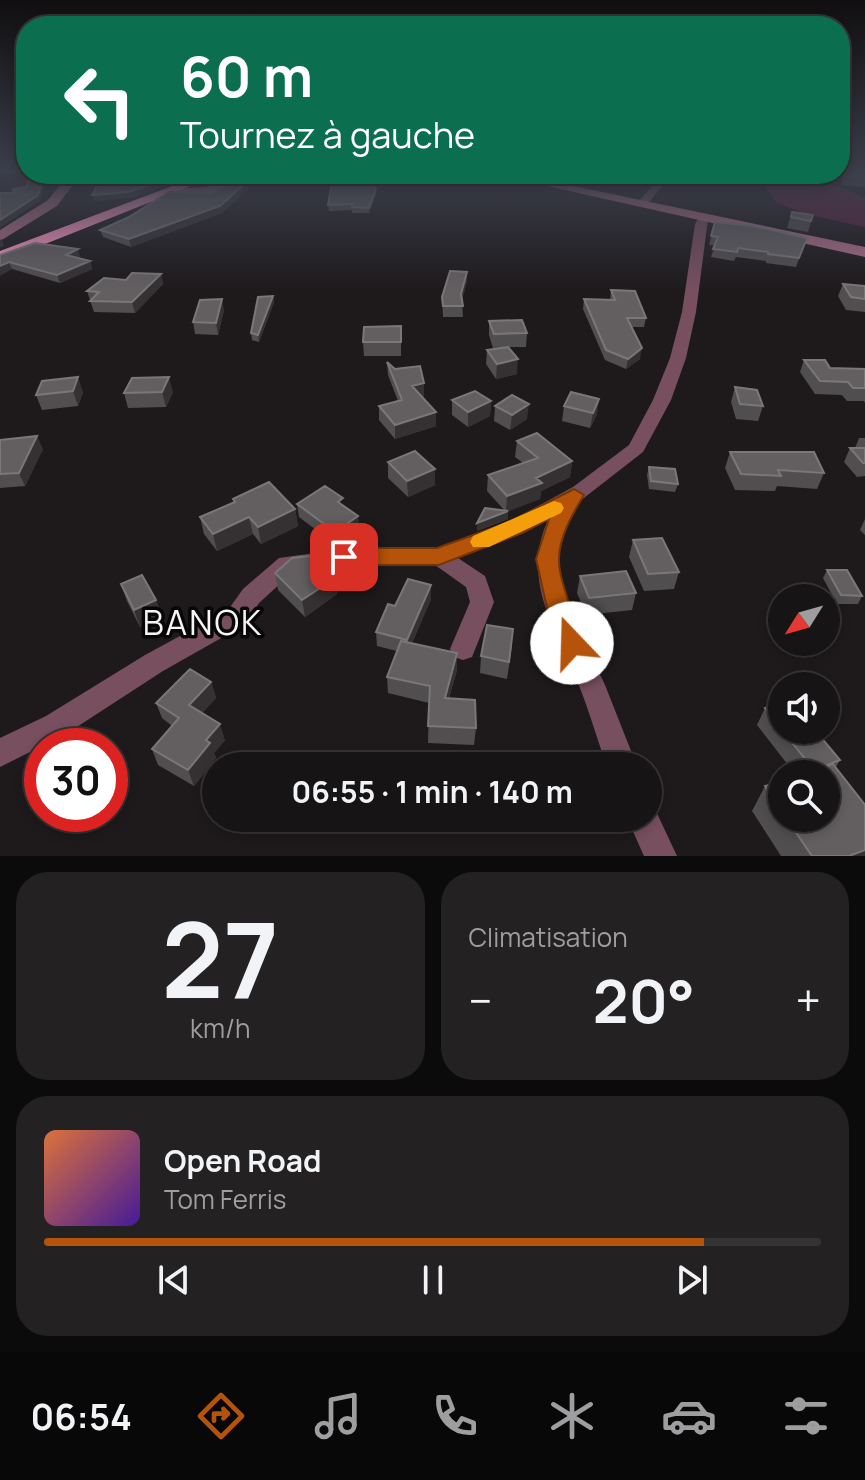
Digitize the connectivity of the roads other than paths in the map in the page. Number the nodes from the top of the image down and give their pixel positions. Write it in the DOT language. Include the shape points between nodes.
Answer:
graph roads {
  1 [pos="43,210"];
  2 [pos="124,210"];
  3 [pos="666,210"];
  4 [pos="703,219"];
  5 [pos="0,236"];
  6 [pos="865,252"];
  7 [pos="0,257"];
  8 [pos="574,495"];
  9 [pos="439,557"];
  10 [pos="463,649"];
  11 [pos="617,752"];
  12 [pos="0,753"];
  13 [pos="650,832"];
  14 [pos="661,856"];
  1 -- 5 [label="street"];
  2 -- 7 [label="highway"];
  3 -- 4 [label="street"];
  4 -- 6 [label="street"];
  4 -- 8 [label="street" via="689,312 662,400 636,448"];
  8 -- 9 [label="street" via="515,528"];
  8 -- 11 [label="street" via="561,515 547,559 562,621"];
  9 -- 10 [label="street" via="477,582 482,602"];
  9 -- 12 [label="street" via="344,557 287,564 251,596 237,617"];
  13 -- 14 [label="street"];
}
